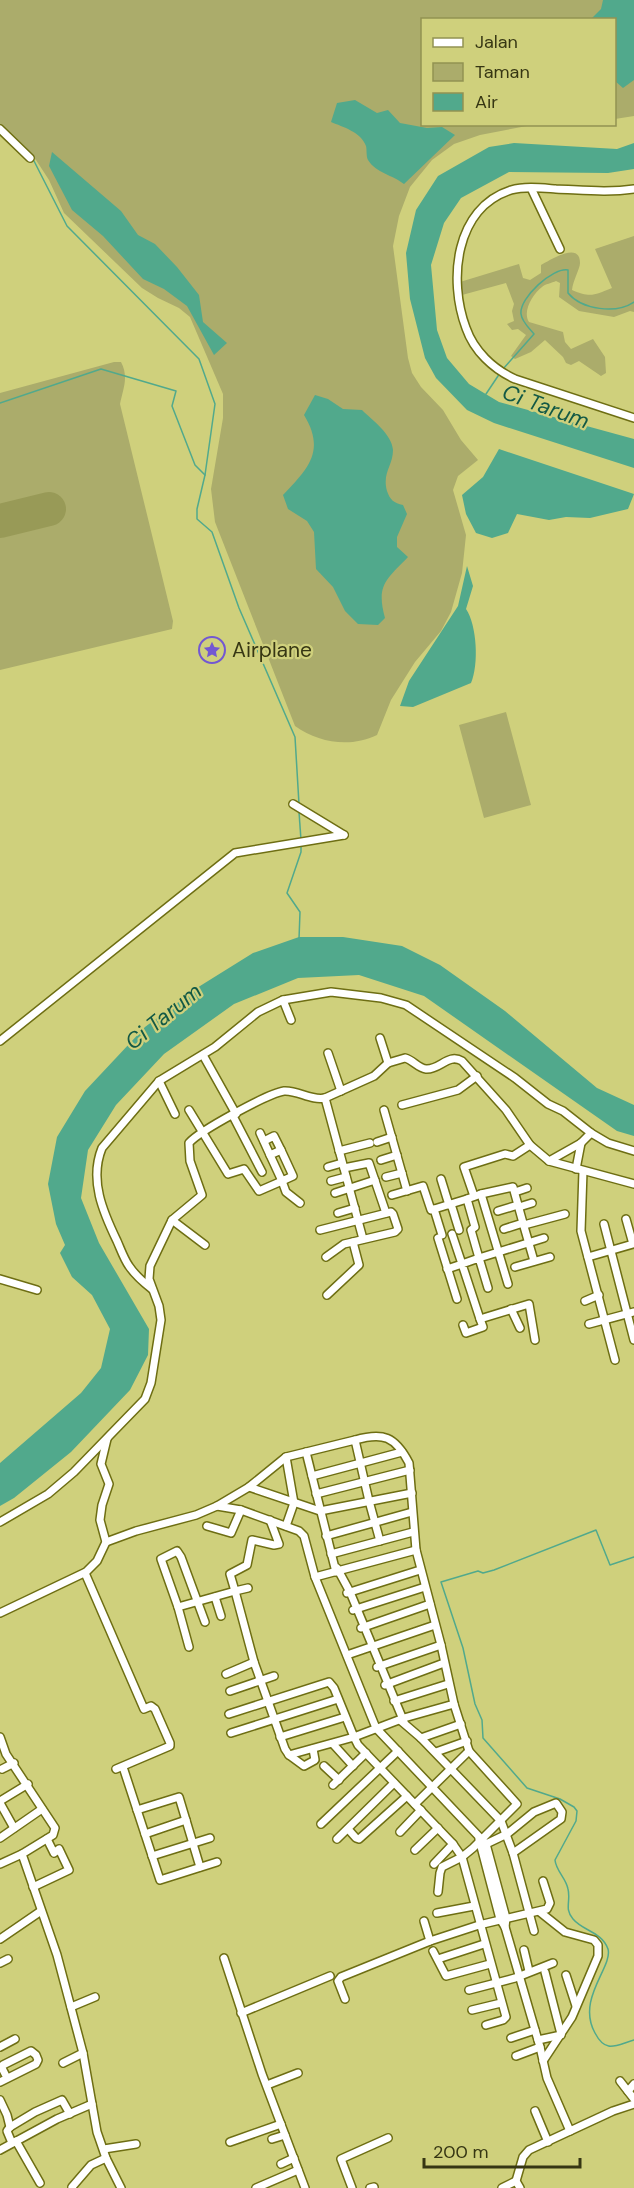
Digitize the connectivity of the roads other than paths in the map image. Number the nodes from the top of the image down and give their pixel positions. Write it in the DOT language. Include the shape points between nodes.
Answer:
graph roads {
  1 [pos="0,129"];
  2 [pos="30,158"];
  3 [pos="531,188"];
  4 [pos="634,189"];
  5 [pos="560,249"];
  6 [pos="634,418"];
  7 [pos="293,804"];
  8 [pos="283,1000"];
  9 [pos="291,1020"];
  10 [pos="380,1038"];
  11 [pos="0,1041"];
  12 [pos="468,1048"];
  13 [pos="328,1053"];
  14 [pos="202,1055"];
  15 [pos="458,1058"];
  16 [pos="388,1063"];
  17 [pos="477,1076"];
  18 [pos="159,1081"];
  19 [pos="341,1091"];
  20 [pos="325,1098"];
  21 [pos="402,1106"];
  22 [pos="189,1110"];
  23 [pos="384,1110"];
  24 [pos="175,1114"];
  25 [pos="234,1115"];
  26 [pos="202,1132"];
  27 [pos="260,1133"];
  28 [pos="591,1133"];
  29 [pos="392,1137"];
  30 [pos="264,1141"];
  31 [pos="581,1143"];
  32 [pos="530,1145"];
  33 [pos="281,1150"];
  34 [pos="339,1151"];
  35 [pos="634,1151"];
  36 [pos="270,1155"];
  37 [pos="397,1155"];
  38 [pos="381,1160"];
  39 [pos="549,1161"];
  40 [pos="343,1165"];
  41 [pos="288,1166"];
  42 [pos="328,1167"];
  43 [pos="580,1170"];
  44 [pos="278,1171"];
  45 [pos="262,1172"];
  46 [pos="402,1173"];
  47 [pos="346,1177"];
  48 [pos="386,1177"];
  49 [pos="441,1179"];
  50 [pos="375,1180"];
  51 [pos="282,1181"];
  52 [pos="332,1181"];
  53 [pos="634,1184"];
  54 [pos="527,1188"];
  55 [pos="350,1189"];
  56 [pos="407,1191"];
  57 [pos="515,1192"];
  58 [pos="335,1193"];
  59 [pos="392,1195"];
  60 [pos="474,1197"];
  61 [pos="300,1203"];
  62 [pos="532,1203"];
  63 [pos="450,1204"];
  64 [pos="519,1206"];
  65 [pos="355,1208"];
  66 [pos="434,1209"];
  67 [pos="498,1211"];
  68 [pos="338,1213"];
  69 [pos="386,1213"];
  70 [pos="565,1214"];
  71 [pos="358,1219"];
  72 [pos="172,1220"];
  73 [pos="626,1220"];
  74 [pos="524,1224"];
  75 [pos="604,1224"];
  76 [pos="504,1228"];
  77 [pos="320,1230"];
  78 [pos="544,1238"];
  79 [pos="363,1239"];
  80 [pos="353,1242"];
  81 [pos="529,1243"];
  82 [pos="205,1245"];
  83 [pos="633,1247"];
  84 [pos="610,1250"];
  85 [pos="499,1251"];
  86 [pos="326,1257"];
  87 [pos="550,1257"];
  88 [pos="588,1257"];
  89 [pos="479,1258"];
  90 [pos="534,1261"];
  91 [pos="462,1264"];
  92 [pos="515,1267"];
  93 [pos="447,1269"];
  94 [pos="0,1279"];
  95 [pos="508,1284"];
  96 [pos="488,1288"];
  97 [pos="152,1289"];
  98 [pos="38,1290"];
  99 [pos="599,1294"];
  100 [pos="327,1295"];
  101 [pos="457,1299"];
  102 [pos="585,1301"];
  103 [pos="510,1309"];
  104 [pos="631,1312"];
  105 [pos="480,1319"];
  106 [pos="605,1319"];
  107 [pos="589,1323"];
  108 [pos="464,1325"];
  109 [pos="520,1328"];
  110 [pos="535,1340"];
  111 [pos="634,1340"];
  112 [pos="615,1360"];
  113 [pos="108,1436"];
  114 [pos="355,1440"];
  115 [pos="306,1452"];
  116 [pos="402,1452"];
  117 [pos="286,1457"];
  118 [pos="360,1462"];
  119 [pos="410,1470"];
  120 [pos="312,1476"];
  121 [pos="364,1481"];
  122 [pos="249,1486"];
  123 [pos="412,1492"];
  124 [pos="316,1494"];
  125 [pos="369,1501"];
  126 [pos="294,1503"];
  127 [pos="217,1506"];
  128 [pos="241,1510"];
  129 [pos="320,1511"];
  130 [pos="412,1512"];
  131 [pos="270,1520"];
  132 [pos="0,1522"];
  133 [pos="375,1523"];
  134 [pos="207,1526"];
  135 [pos="286,1526"];
  136 [pos="413,1532"];
  137 [pos="326,1536"];
  138 [pos="105,1540"];
  139 [pos="380,1541"];
  140 [pos="416,1550"];
  141 [pos="331,1554"];
  142 [pos="420,1570"];
  143 [pos="338,1571"];
  144 [pos="85,1573"];
  145 [pos="315,1577"];
  146 [pos="425,1587"];
  147 [pos="248,1588"];
  148 [pos="235,1591"];
  149 [pos="348,1592"];
  150 [pos="215,1597"];
  151 [pos="198,1602"];
  152 [pos="430,1604"];
  153 [pos="178,1607"];
  154 [pos="355,1609"];
  155 [pos="0,1613"];
  156 [pos="221,1616"];
  157 [pos="205,1622"];
  158 [pos="435,1625"];
  159 [pos="363,1627"];
  160 [pos="441,1645"];
  161 [pos="189,1647"];
  162 [pos="373,1647"];
  163 [pos="347,1655"];
  164 [pos="254,1662"];
  165 [pos="444,1663"];
  166 [pos="379,1666"];
  167 [pos="226,1674"];
  168 [pos="274,1676"];
  169 [pos="260,1681"];
  170 [pos="387,1684"];
  171 [pos="448,1684"];
  172 [pos="230,1691"];
  173 [pos="338,1699"];
  174 [pos="394,1701"];
  175 [pos="267,1702"];
  176 [pos="454,1704"];
  177 [pos="229,1714"];
  178 [pos="345,1717"];
  179 [pos="273,1720"];
  180 [pos="402,1720"];
  181 [pos="461,1724"];
  182 [pos="376,1728"];
  183 [pos="231,1733"];
  184 [pos="0,1737"];
  185 [pos="280,1737"];
  186 [pos="354,1737"];
  187 [pos="421,1738"];
  188 [pos="467,1741"];
  189 [pos="333,1744"];
  190 [pos="2,1747"];
  191 [pos="313,1749"];
  192 [pos="399,1751"];
  193 [pos="469,1751"];
  194 [pos="435,1752"];
  195 [pos="366,1753"];
  196 [pos="289,1755"];
  197 [pos="14,1763"];
  198 [pos="324,1766"];
  199 [pos="353,1766"];
  200 [pos="2,1768"];
  201 [pos="381,1768"];
  202 [pos="452,1769"];
  203 [pos="394,1783"];
  204 [pos="28,1784"];
  205 [pos="433,1787"];
  206 [pos="407,1796"];
  207 [pos="0,1802"];
  208 [pos="415,1804"];
  209 [pos="42,1809"];
  210 [pos="137,1810"];
  211 [pos="421,1810"];
  212 [pos="186,1820"];
  213 [pos="501,1821"];
  214 [pos="321,1824"];
  215 [pos="14,1828"];
  216 [pos="438,1828"];
  217 [pos="348,1829"];
  218 [pos="400,1832"];
  219 [pos="145,1834"];
  220 [pos="507,1834"];
  221 [pos="0,1838"];
  222 [pos="210,1838"];
  223 [pos="47,1839"];
  224 [pos="337,1839"];
  225 [pos="481,1842"];
  226 [pos="193,1843"];
  227 [pos="453,1844"];
  228 [pos="416,1850"];
  229 [pos="513,1853"];
  230 [pos="22,1854"];
  231 [pos="152,1856"];
  232 [pos="462,1857"];
  233 [pos="217,1862"];
  234 [pos="0,1864"];
  235 [pos="434,1864"];
  236 [pos="200,1867"];
  237 [pos="543,1881"];
  238 [pos="33,1887"];
  239 [pos="438,1892"];
  240 [pos="474,1906"];
  241 [pos="41,1911"];
  242 [pos="540,1912"];
  243 [pos="437,1913"];
  244 [pos="529,1914"];
  245 [pos="503,1919"];
  246 [pos="424,1921"];
  247 [pos="479,1925"];
  248 [pos="534,1931"];
  249 [pos="0,1939"];
  250 [pos="430,1941"];
  251 [pos="484,1944"];
  252 [pos="524,1950"];
  253 [pos="433,1951"];
  254 [pos="224,1958"];
  255 [pos="438,1959"];
  256 [pos="553,1963"];
  257 [pos="490,1964"];
  258 [pos="529,1971"];
  259 [pos="545,1972"];
  260 [pos="566,1975"];
  261 [pos="330,1976"];
  262 [pos="519,1976"];
  263 [pos="495,1983"];
  264 [pos="469,1990"];
  265 [pos="95,1997"];
  266 [pos="345,1999"];
  267 [pos="501,2003"];
  268 [pos="576,2006"];
  269 [pos="71,2007"];
  270 [pos="472,2010"];
  271 [pos="241,2013"];
  272 [pos="486,2025"];
  273 [pos="536,2031"];
  274 [pos="561,2034"];
  275 [pos="511,2037"];
  276 [pos="15,2039"];
  277 [pos="539,2043"];
  278 [pos="0,2048"];
  279 [pos="83,2054"];
  280 [pos="516,2056"];
  281 [pos="543,2061"];
  282 [pos="63,2063"];
  283 [pos="298,2073"];
  284 [pos="3,2080"];
  285 [pos="620,2081"];
  286 [pos="634,2084"];
  287 [pos="267,2085"];
  288 [pos="628,2091"];
  289 [pos="634,2099"];
  290 [pos="0,2100"];
  291 [pos="92,2104"];
  292 [pos="634,2104"];
  293 [pos="535,2111"];
  294 [pos="70,2114"];
  295 [pos="281,2124"];
  296 [pos="10,2127"];
  297 [pos="571,2130"];
  298 [pos="285,2135"];
  299 [pos="388,2138"];
  300 [pos="273,2139"];
  301 [pos="14,2142"];
  302 [pos="230,2142"];
  303 [pos="548,2142"];
  304 [pos="135,2144"];
  305 [pos="104,2149"];
  306 [pos="0,2150"];
  307 [pos="106,2158"];
  308 [pos="294,2158"];
  309 [pos="281,2164"];
  310 [pos="298,2170"];
  311 [pos="39,2183"];
  312 [pos="518,2184"];
  313 [pos="72,2187"];
  314 [pos="121,2188"];
  315 [pos="256,2188"];
  316 [pos="305,2188"];
  317 [pos="352,2188"];
  318 [pos="502,2188"];
  1 -- 2 [label="street"];
  3 -- 4 [label="street" via="605,192"];
  3 -- 5 [label="street"];
  3 -- 6 [label="street" via="502,194 481,210 466,232 458,256 458,285 466,328 480,352 505,375"];
  7 -- 11 [label="street" via="344,835 235,853"];
  8 -- 9 [label="street"];
  8 -- 12 [label="street" via="331,992 397,1002 415,1010"];
  8 -- 14 [label="street" via="258,1012"];
  10 -- 16 [label="street"];
  12 -- 15 [label="street"];
  12 -- 28 [label="street"];
  13 -- 19 [label="street"];
  14 -- 18 [label="street"];
  14 -- 25 [label="street"];
  15 -- 16 [label="street" via="428,1069 405,1058"];
  15 -- 17 [label="street"];
  16 -- 19 [label="street" via="374,1076"];
  17 -- 21 [label="street" via="458,1090"];
  17 -- 32 [label="street"];
  18 -- 24 [label="street"];
  18 -- 97 [label="street" via="102,1148 97,1175 102,1206 123,1255"];
  19 -- 20 [label="street"];
  20 -- 25 [label="street" via="281,1092"];
  20 -- 34 [label="street"];
  22 -- 26 [label="street"];
  23 -- 29 [label="street"];
  25 -- 26 [label="street"];
  25 -- 45 [label="street"];
  26 -- 51 [label="street" via="228,1174 244,1169 259,1191"];
  26 -- 72 [label="street" via="189,1143 188,1151 202,1195"];
  27 -- 30 [label="street"];
  28 -- 31 [label="street"];
  28 -- 35 [label="street"];
  29 -- 34 [label="street"];
  29 -- 37 [label="street"];
  30 -- 33 [label="street" via="274,1136"];
  30 -- 36 [label="street"];
  31 -- 39 [label="street"];
  31 -- 43 [label="street"];
  32 -- 39 [label="street"];
  32 -- 60 [label="street" via="513,1156 505,1154 464,1167"];
  33 -- 36 [label="street"];
  33 -- 41 [label="street"];
  34 -- 40 [label="street"];
  36 -- 44 [label="street"];
  37 -- 38 [label="street"];
  37 -- 46 [label="street"];
  39 -- 43 [label="street"];
  40 -- 42 [label="street"];
  40 -- 47 [label="street"];
  40 -- 50 [label="street" via="369,1162"];
  41 -- 44 [label="street"];
  41 -- 51 [label="street" via="293,1176"];
  43 -- 53 [label="street"];
  43 -- 88 [label="street" via="581,1231"];
  44 -- 51 [label="street"];
  46 -- 48 [label="street"];
  46 -- 56 [label="street"];
  47 -- 52 [label="street"];
  47 -- 55 [label="street"];
  49 -- 63 [label="street"];
  50 -- 55 [label="street"];
  50 -- 69 [label="street"];
  51 -- 61 [label="street" via="286,1192"];
  54 -- 57 [label="street"];
  55 -- 58 [label="street"];
  55 -- 65 [label="street"];
  56 -- 59 [label="street"];
  56 -- 66 [label="street" via="423,1186 431,1210"];
  57 -- 60 [label="street" via="512,1186"];
  57 -- 64 [label="street"];
  60 -- 63 [label="street"];
  60 -- 85 [label="street"];
  60 -- 89 [label="street" via="475,1227 471,1230"];
  62 -- 64 [label="street"];
  63 -- 66 [label="street"];
  63 -- 91 [label="street"];
  64 -- 67 [label="street"];
  64 -- 74 [label="street"];
  65 -- 68 [label="street"];
  65 -- 71 [label="street"];
  66 -- 93 [label="street"];
  69 -- 71 [label="street"];
  69 -- 79 [label="street" via="393,1213 397,1231"];
  70 -- 74 [label="street"];
  71 -- 77 [label="street"];
  71 -- 79 [label="street"];
  72 -- 82 [label="street"];
  72 -- 97 [label="street" via="150,1266"];
  73 -- 83 [label="street"];
  74 -- 76 [label="street"];
  74 -- 81 [label="street"];
  75 -- 84 [label="street"];
  78 -- 81 [label="street"];
  79 -- 80 [label="street"];
  80 -- 86 [label="street"];
  80 -- 100 [label="street" via="359,1265"];
  81 -- 85 [label="street"];
  81 -- 90 [label="street"];
  83 -- 84 [label="street"];
  84 -- 88 [label="street"];
  84 -- 104 [label="street"];
  85 -- 89 [label="street"];
  85 -- 95 [label="street"];
  87 -- 90 [label="street"];
  88 -- 99 [label="street"];
  89 -- 91 [label="street"];
  89 -- 96 [label="street"];
  90 -- 92 [label="street"];
  91 -- 93 [label="street"];
  91 -- 105 [label="street"];
  93 -- 101 [label="street"];
  94 -- 98 [label="street"];
  97 -- 113 [label="street" via="161,1320 149,1392"];
  99 -- 102 [label="street"];
  99 -- 106 [label="street"];
  103 -- 105 [label="street"];
  103 -- 109 [label="street"];
  103 -- 110 [label="street" via="529,1304"];
  104 -- 106 [label="street"];
  104 -- 111 [label="street"];
  105 -- 108 [label="street" via="483,1327 466,1333"];
  106 -- 107 [label="street"];
  106 -- 112 [label="street"];
  113 -- 132 [label="street" via="48,1494"];
  113 -- 138 [label="street" via="100,1464 109,1484 100,1520"];
  114 -- 115 [label="street"];
  114 -- 116 [label="street" via="384,1436"];
  114 -- 118 [label="street"];
  115 -- 117 [label="street"];
  115 -- 120 [label="street"];
  116 -- 118 [label="street"];
  116 -- 119 [label="street"];
  117 -- 122 [label="street"];
  117 -- 126 [label="street"];
  118 -- 120 [label="street"];
  118 -- 121 [label="street"];
  119 -- 121 [label="street"];
  119 -- 123 [label="street"];
  120 -- 124 [label="street"];
  121 -- 124 [label="street"];
  121 -- 125 [label="street"];
  122 -- 126 [label="street"];
  122 -- 127 [label="street"];
  123 -- 125 [label="street"];
  123 -- 130 [label="street"];
  124 -- 129 [label="street"];
  125 -- 129 [label="street"];
  125 -- 133 [label="street"];
  126 -- 129 [label="street"];
  126 -- 135 [label="street"];
  127 -- 128 [label="street"];
  127 -- 138 [label="street"];
  128 -- 131 [label="street"];
  128 -- 134 [label="street" via="231,1533"];
  129 -- 137 [label="street"];
  130 -- 133 [label="street"];
  130 -- 136 [label="street"];
  131 -- 135 [label="street"];
  131 -- 148 [label="street" via="279,1544 252,1540 247,1565 230,1574"];
  133 -- 137 [label="street"];
  133 -- 139 [label="street"];
  135 -- 145 [label="street" via="304,1536"];
  136 -- 139 [label="street"];
  136 -- 140 [label="street"];
  137 -- 141 [label="street"];
  138 -- 144 [label="street" via="98,1561"];
  139 -- 141 [label="street"];
  140 -- 142 [label="street"];
  140 -- 143 [label="street"];
  141 -- 143 [label="street"];
  142 -- 146 [label="street"];
  142 -- 149 [label="street"];
  143 -- 145 [label="street"];
  143 -- 149 [label="street"];
  144 -- 155 [label="street"];
  144 -- 210 [label="street" via="144,1709 155,1709 170,1743 119,1768"];
  145 -- 163 [label="street"];
  146 -- 152 [label="street"];
  146 -- 154 [label="street"];
  147 -- 148 [label="street"];
  148 -- 150 [label="street"];
  148 -- 164 [label="street"];
  149 -- 154 [label="street"];
  150 -- 151 [label="street"];
  150 -- 156 [label="street"];
  151 -- 153 [label="street"];
  151 -- 153 [label="street" via="177,1551 161,1560"];
  151 -- 157 [label="street"];
  152 -- 158 [label="street"];
  152 -- 159 [label="street"];
  153 -- 161 [label="street"];
  154 -- 159 [label="street"];
  158 -- 160 [label="street"];
  158 -- 162 [label="street"];
  159 -- 162 [label="street"];
  160 -- 165 [label="street"];
  160 -- 166 [label="street"];
  162 -- 163 [label="street"];
  162 -- 166 [label="street"];
  163 -- 182 [label="street"];
  164 -- 167 [label="street"];
  164 -- 169 [label="street"];
  165 -- 170 [label="street"];
  165 -- 171 [label="street"];
  166 -- 170 [label="street"];
  168 -- 169 [label="street"];
  169 -- 172 [label="street"];
  169 -- 175 [label="street"];
  170 -- 174 [label="street"];
  171 -- 174 [label="street"];
  171 -- 176 [label="street"];
  173 -- 175 [label="street" via="329,1682"];
  173 -- 178 [label="street"];
  173 -- 179 [label="street"];
  174 -- 180 [label="street"];
  175 -- 177 [label="street"];
  175 -- 179 [label="street"];
  176 -- 180 [label="street"];
  176 -- 181 [label="street"];
  178 -- 185 [label="street"];
  178 -- 186 [label="street"];
  179 -- 183 [label="street"];
  179 -- 185 [label="street"];
  180 -- 182 [label="street"];
  180 -- 187 [label="street"];
  181 -- 187 [label="street"];
  181 -- 188 [label="street"];
  182 -- 186 [label="street"];
  182 -- 192 [label="street"];
  184 -- 190 [label="street"];
  185 -- 196 [label="street"];
  186 -- 189 [label="street"];
  186 -- 195 [label="street"];
  187 -- 194 [label="street"];
  188 -- 193 [label="street"];
  188 -- 194 [label="street"];
  189 -- 191 [label="street"];
  189 -- 199 [label="street"];
  190 -- 197 [label="street"];
  191 -- 196 [label="street"];
  191 -- 196 [label="street" via="315,1760 304,1766"];
  192 -- 201 [label="street"];
  192 -- 205 [label="street"];
  193 -- 202 [label="street"];
  193 -- 213 [label="street" via="516,1801"];
  194 -- 202 [label="street"];
  195 -- 199 [label="street"];
  195 -- 201 [label="street"];
  197 -- 200 [label="street"];
  197 -- 204 [label="street"];
  198 -- 199 [label="street" via="336,1783"];
  201 -- 203 [label="street"];
  201 -- 214 [label="street"];
  202 -- 205 [label="street"];
  202 -- 213 [label="street"];
  203 -- 206 [label="street"];
  203 -- 217 [label="street"];
  204 -- 207 [label="street"];
  204 -- 209 [label="street"];
  205 -- 208 [label="street"];
  205 -- 225 [label="street"];
  206 -- 208 [label="street"];
  206 -- 217 [label="street" via="359,1839"];
  207 -- 215 [label="street"];
  208 -- 211 [label="street"];
  209 -- 215 [label="street"];
  209 -- 223 [label="street" via="55,1828"];
  210 -- 212 [label="street" via="179,1797"];
  210 -- 219 [label="street"];
  211 -- 216 [label="street"];
  211 -- 218 [label="street"];
  212 -- 219 [label="street"];
  212 -- 226 [label="street"];
  213 -- 220 [label="street"];
  213 -- 225 [label="street"];
  215 -- 221 [label="street"];
  216 -- 227 [label="street"];
  216 -- 228 [label="street"];
  217 -- 224 [label="street"];
  219 -- 231 [label="street"];
  220 -- 225 [label="street"];
  220 -- 229 [label="street"];
  220 -- 229 [label="street" via="552,1803 562,1812 561,1819"];
  222 -- 226 [label="street"];
  223 -- 230 [label="street"];
  223 -- 238 [label="street" via="54,1853 59,1850 69,1870"];
  225 -- 232 [label="street"];
  225 -- 245 [label="street"];
  226 -- 231 [label="street"];
  226 -- 236 [label="street"];
  227 -- 232 [label="street"];
  227 -- 235 [label="street"];
  229 -- 244 [label="street"];
  230 -- 234 [label="street"];
  230 -- 238 [label="street"];
  231 -- 236 [label="street" via="160,1880"];
  232 -- 239 [label="street" via="442,1868"];
  232 -- 240 [label="street"];
  233 -- 236 [label="street"];
  237 -- 242 [label="street" via="550,1906"];
  238 -- 241 [label="street"];
  240 -- 243 [label="street"];
  240 -- 247 [label="street"];
  241 -- 249 [label="street"];
  241 -- 269 [label="street"];
  242 -- 244 [label="street"];
  242 -- 268 [label="street" via="565,1932 598,1945 598,1956"];
  244 -- 245 [label="street"];
  244 -- 248 [label="street"];
  245 -- 247 [label="street"];
  245 -- 262 [label="street"];
  246 -- 250 [label="street"];
  247 -- 250 [label="street"];
  247 -- 251 [label="street"];
  250 -- 266 [label="street" via="340,1978"];
  251 -- 255 [label="street"];
  251 -- 257 [label="street"];
  252 -- 258 [label="street"];
  253 -- 255 [label="street"];
  254 -- 271 [label="street"];
  255 -- 257 [label="street" via="446,1976"];
  256 -- 258 [label="street"];
  257 -- 263 [label="street"];
  258 -- 262 [label="street"];
  259 -- 274 [label="street"];
  260 -- 268 [label="street"];
  261 -- 271 [label="street"];
  262 -- 263 [label="street"];
  262 -- 273 [label="street"];
  263 -- 264 [label="street"];
  263 -- 267 [label="street"];
  265 -- 269 [label="street"];
  267 -- 270 [label="street"];
  267 -- 272 [label="street" via="505,2019"];
  268 -- 274 [label="street"];
  269 -- 279 [label="street"];
  271 -- 287 [label="street"];
  273 -- 275 [label="street"];
  273 -- 277 [label="street"];
  274 -- 277 [label="street"];
  274 -- 281 [label="street"];
  276 -- 278 [label="street"];
  277 -- 280 [label="street"];
  277 -- 281 [label="street"];
  279 -- 282 [label="street"];
  279 -- 291 [label="street"];
  281 -- 297 [label="street"];
  283 -- 287 [label="street"];
  284 -- 284 [label="street" via="3,2065 31,2051 36,2055 36,2064"];
  285 -- 288 [label="street"];
  286 -- 288 [label="street"];
  287 -- 295 [label="street"];
  288 -- 289 [label="street"];
  290 -- 296 [label="street"];
  291 -- 294 [label="street"];
  291 -- 305 [label="street"];
  292 -- 297 [label="street"];
  293 -- 303 [label="street"];
  294 -- 296 [label="street" via="64,2102 58,2101"];
  294 -- 301 [label="street"];
  295 -- 298 [label="street"];
  295 -- 302 [label="street"];
  296 -- 301 [label="street" via="8,2135"];
  297 -- 303 [label="street"];
  298 -- 300 [label="street"];
  298 -- 308 [label="street"];
  299 -- 317 [label="street" via="341,2159"];
  301 -- 306 [label="street"];
  301 -- 311 [label="street"];
  303 -- 312 [label="street" via="525,2154"];
  304 -- 305 [label="street"];
  305 -- 307 [label="street"];
  307 -- 313 [label="street" via="91,2165"];
  307 -- 314 [label="street"];
  308 -- 309 [label="street"];
  308 -- 310 [label="street"];
  310 -- 315 [label="street"];
  310 -- 316 [label="street"];
  312 -- 318 [label="street"];
}
